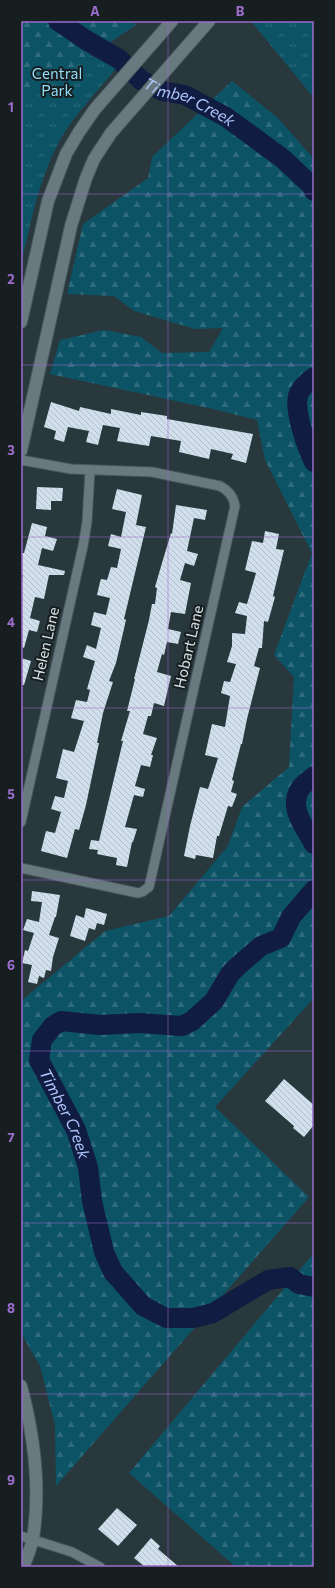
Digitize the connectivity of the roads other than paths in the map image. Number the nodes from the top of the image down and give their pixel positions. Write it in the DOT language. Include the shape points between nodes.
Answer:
graph roads {
  1 [pos="172,21"];
  2 [pos="209,21"];
  3 [pos="21,322"];
  4 [pos="21,451"];
  5 [pos="21,460"];
  6 [pos="90,470"];
  7 [pos="21,822"];
  8 [pos="21,868"];
  9 [pos="21,1386"];
  10 [pos="27,1537"];
  11 [pos="24,1567"];
  12 [pos="100,1567"];
  1 -- 3 [label="main road" via="106,96 66,154 46,208"];
  2 -- 4 [label="main road" via="111,133 94,159 71,226"];
  5 -- 6 [label="street, Hobart Lane"];
  6 -- 7 [label="street, Helen Lane" via="83,546"];
  6 -- 8 [label="street, Hobart Lane" via="152,472 220,486 231,494 235,506 234,513 149,887 138,893"];
  9 -- 10 [label="main road" via="28,1413 37,1482"];
  10 -- 11 [label="main road"];
  10 -- 12 [label="street" via="72,1552"];
}
